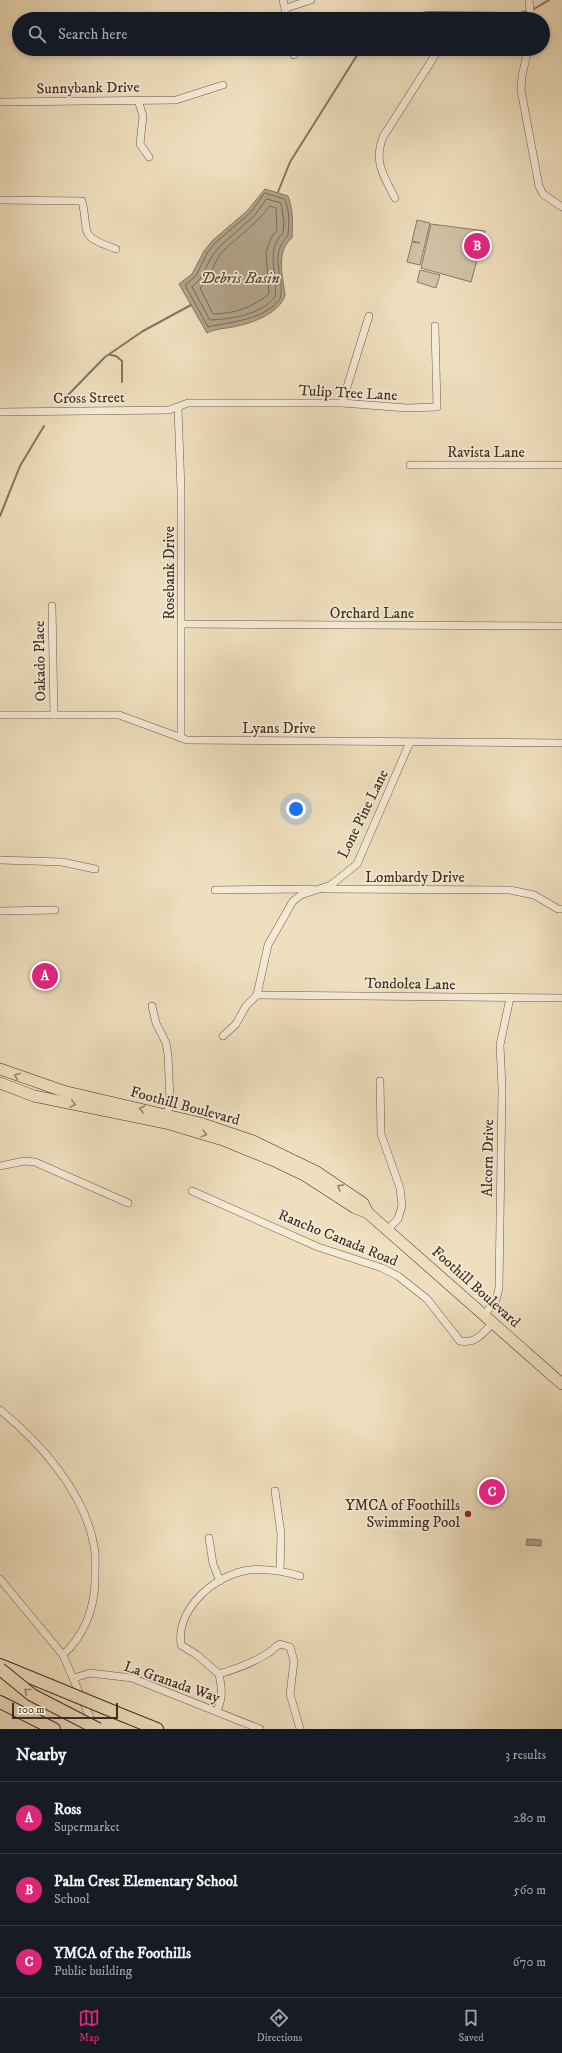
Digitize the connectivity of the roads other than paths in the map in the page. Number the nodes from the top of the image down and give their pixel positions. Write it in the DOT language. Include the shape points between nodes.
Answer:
graph roads {
  1 [pos="283,0"];
  2 [pos="311,0"];
  3 [pos="529,0"];
  4 [pos="286,8"];
  5 [pos="287,12"];
  6 [pos="530,12"];
  7 [pos="434,56"];
  8 [pos="526,56"];
  9 [pos="223,85"];
  10 [pos="138,100"];
  11 [pos="0,102"];
  12 [pos="149,157"];
  13 [pos="395,198"];
  14 [pos="0,200"];
  15 [pos="562,207"];
  16 [pos="116,249"];
  17 [pos="369,316"];
  18 [pos="436,326"];
  19 [pos="342,403"];
  20 [pos="178,408"];
  21 [pos="0,412"];
  22 [pos="410,465"];
  23 [pos="562,466"];
  24 [pos="52,606"];
  25 [pos="182,624"];
  26 [pos="562,626"];
  27 [pos="0,715"];
  28 [pos="54,715"];
  29 [pos="181,738"];
  30 [pos="410,742"];
  31 [pos="562,743"];
  32 [pos="0,860"];
  33 [pos="95,869"];
  34 [pos="320,889"];
  35 [pos="215,890"];
  36 [pos="562,909"];
  37 [pos="0,910"];
  38 [pos="55,910"];
  39 [pos="257,995"];
  40 [pos="510,998"];
  41 [pos="562,998"];
  42 [pos="152,1006"];
  43 [pos="223,1036"];
  44 [pos="0,1069"];
  45 [pos="380,1081"];
  46 [pos="0,1083"];
  47 [pos="93,1103"];
  48 [pos="167,1119"];
  49 [pos="0,1166"];
  50 [pos="192,1191"];
  51 [pos="128,1203"];
  52 [pos="388,1229"];
  53 [pos="484,1315"];
  54 [pos="493,1322"];
  55 [pos="562,1384"];
  56 [pos="0,1410"];
  57 [pos="276,1491"];
  58 [pos="209,1538"];
  59 [pos="280,1570"];
  60 [pos="300,1576"];
  61 [pos="0,1579"];
  62 [pos="220,1581"];
  63 [pos="63,1655"];
  64 [pos="0,1665"];
  65 [pos="0,1669"];
  66 [pos="219,1674"];
  67 [pos="74,1678"];
  68 [pos="0,1702"];
  69 [pos="217,1711"];
  70 [pos="54,1729"];
  71 [pos="96,1729"];
  72 [pos="157,1729"];
  73 [pos="260,1729"];
  74 [pos="300,1729"];
  1 -- 4 [label="street"];
  2 -- 4 [label="street"];
  3 -- 6 [label="street"];
  4 -- 5 [label="street"];
  7 -- 13 [label="street" via="383,136 378,149 381,171"];
  8 -- 15 [label="street" via="521,90 539,186 543,194"];
  9 -- 10 [label="street, Sunnybank Drive" via="176,100"];
  10 -- 11 [label="street, Sunnybank Drive"];
  10 -- 12 [label="street" via="143,116 140,144"];
  14 -- 16 [label="street" via="82,201 86,232 93,241"];
  17 -- 19 [label="street"];
  18 -- 19 [label="street, Tulip Tree Lane" via="437,407 407,408"];
  19 -- 20 [label="street, Tulip Tree Lane" via="188,403"];
  20 -- 21 [label="street, Cross Street"];
  20 -- 25 [label="street, Rosebank Drive"];
  22 -- 23 [label="street, Ravista Lane"];
  24 -- 28 [label="street, Oakado Place"];
  25 -- 26 [label="street, Orchard Lane"];
  25 -- 29 [label="street, Rosebank Drive"];
  27 -- 28 [label="street, Lyans Drive"];
  28 -- 29 [label="street, Lyans Drive" via="119,715"];
  29 -- 30 [label="street, Lyans Drive"];
  30 -- 31 [label="street, Lyans Drive"];
  30 -- 34 [label="street, Lone Pine Lane" via="357,864 340,879"];
  32 -- 33 [label="street" via="62,862"];
  34 -- 35 [label="street, Lombardy Drive"];
  34 -- 36 [label="street, Lombardy Drive" via="510,890 534,896"];
  34 -- 39 [label="street, Lone Pine Lane" via="297,898 279,922 268,945"];
  37 -- 38 [label="street"];
  39 -- 40 [label="street, Tondolea Lane"];
  39 -- 43 [label="street, Lone Pine Lane" via="246,1006 236,1024"];
  40 -- 41 [label="street, Tondolea Lane"];
  40 -- 53 [label="street, Alcorn Drive" via="499,1056 502,1088 499,1288 496,1300"];
  42 -- 48 [label="street" via="156,1023 166,1043 168,1056 170,1100"];
  47 -- 44 [label="main road, Foothill Boulevard, one-way"];
  45 -- 52 [label="street" via="381,1134 400,1188 402,1206 398,1219"];
  46 -- 47 [label="main road, Foothill Boulevard, one-way" via="34,1096"];
  47 -- 48 [label="main road, Foothill Boulevard"];
  48 -- 52 [label="main road, Foothill Boulevard" via="227,1131 296,1161 363,1203 368,1213"];
  49 -- 51 [label="street" via="24,1161 35,1162"];
  50 -- 54 [label="street, Rancho Canada Road" via="318,1247 382,1268 398,1276 427,1299 460,1341 472,1342 478,1339"];
  52 -- 53 [label="main road, Foothill Boulevard"];
  53 -- 54 [label="main road, Foothill Boulevard"];
  54 -- 55 [label="main road, Foothill Boulevard"];
  56 -- 63 [label="street" via="43,1450 74,1494 84,1513 95,1546 96,1592 92,1609 83,1632"];
  57 -- 59 [label="street" via="281,1534"];
  58 -- 62 [label="street" via="212,1564"];
  59 -- 60 [label="street"];
  59 -- 62 [label="street" via="248,1570"];
  61 -- 63 [label="street"];
  62 -- 66 [label="street" via="190,1607 182,1622 180,1636 181,1645 198,1655"];
  63 -- 67 [label="street"];
  64 -- 72 [label="highway, bridge"];
  71 -- 65 [label="highway, one-way, bridge" via="32,1695"];
  66 -- 69 [label="street" via="222,1698"];
  66 -- 74 [label="street" via="256,1660 280,1644 290,1647 294,1661 290,1694"];
  67 -- 69 [label="street, La Granada Way" via="90,1673 132,1678"];
  67 -- 71 [label="street"];
  68 -- 70 [label="highway"];
  69 -- 73 [label="street, La Granada Way"];
}
